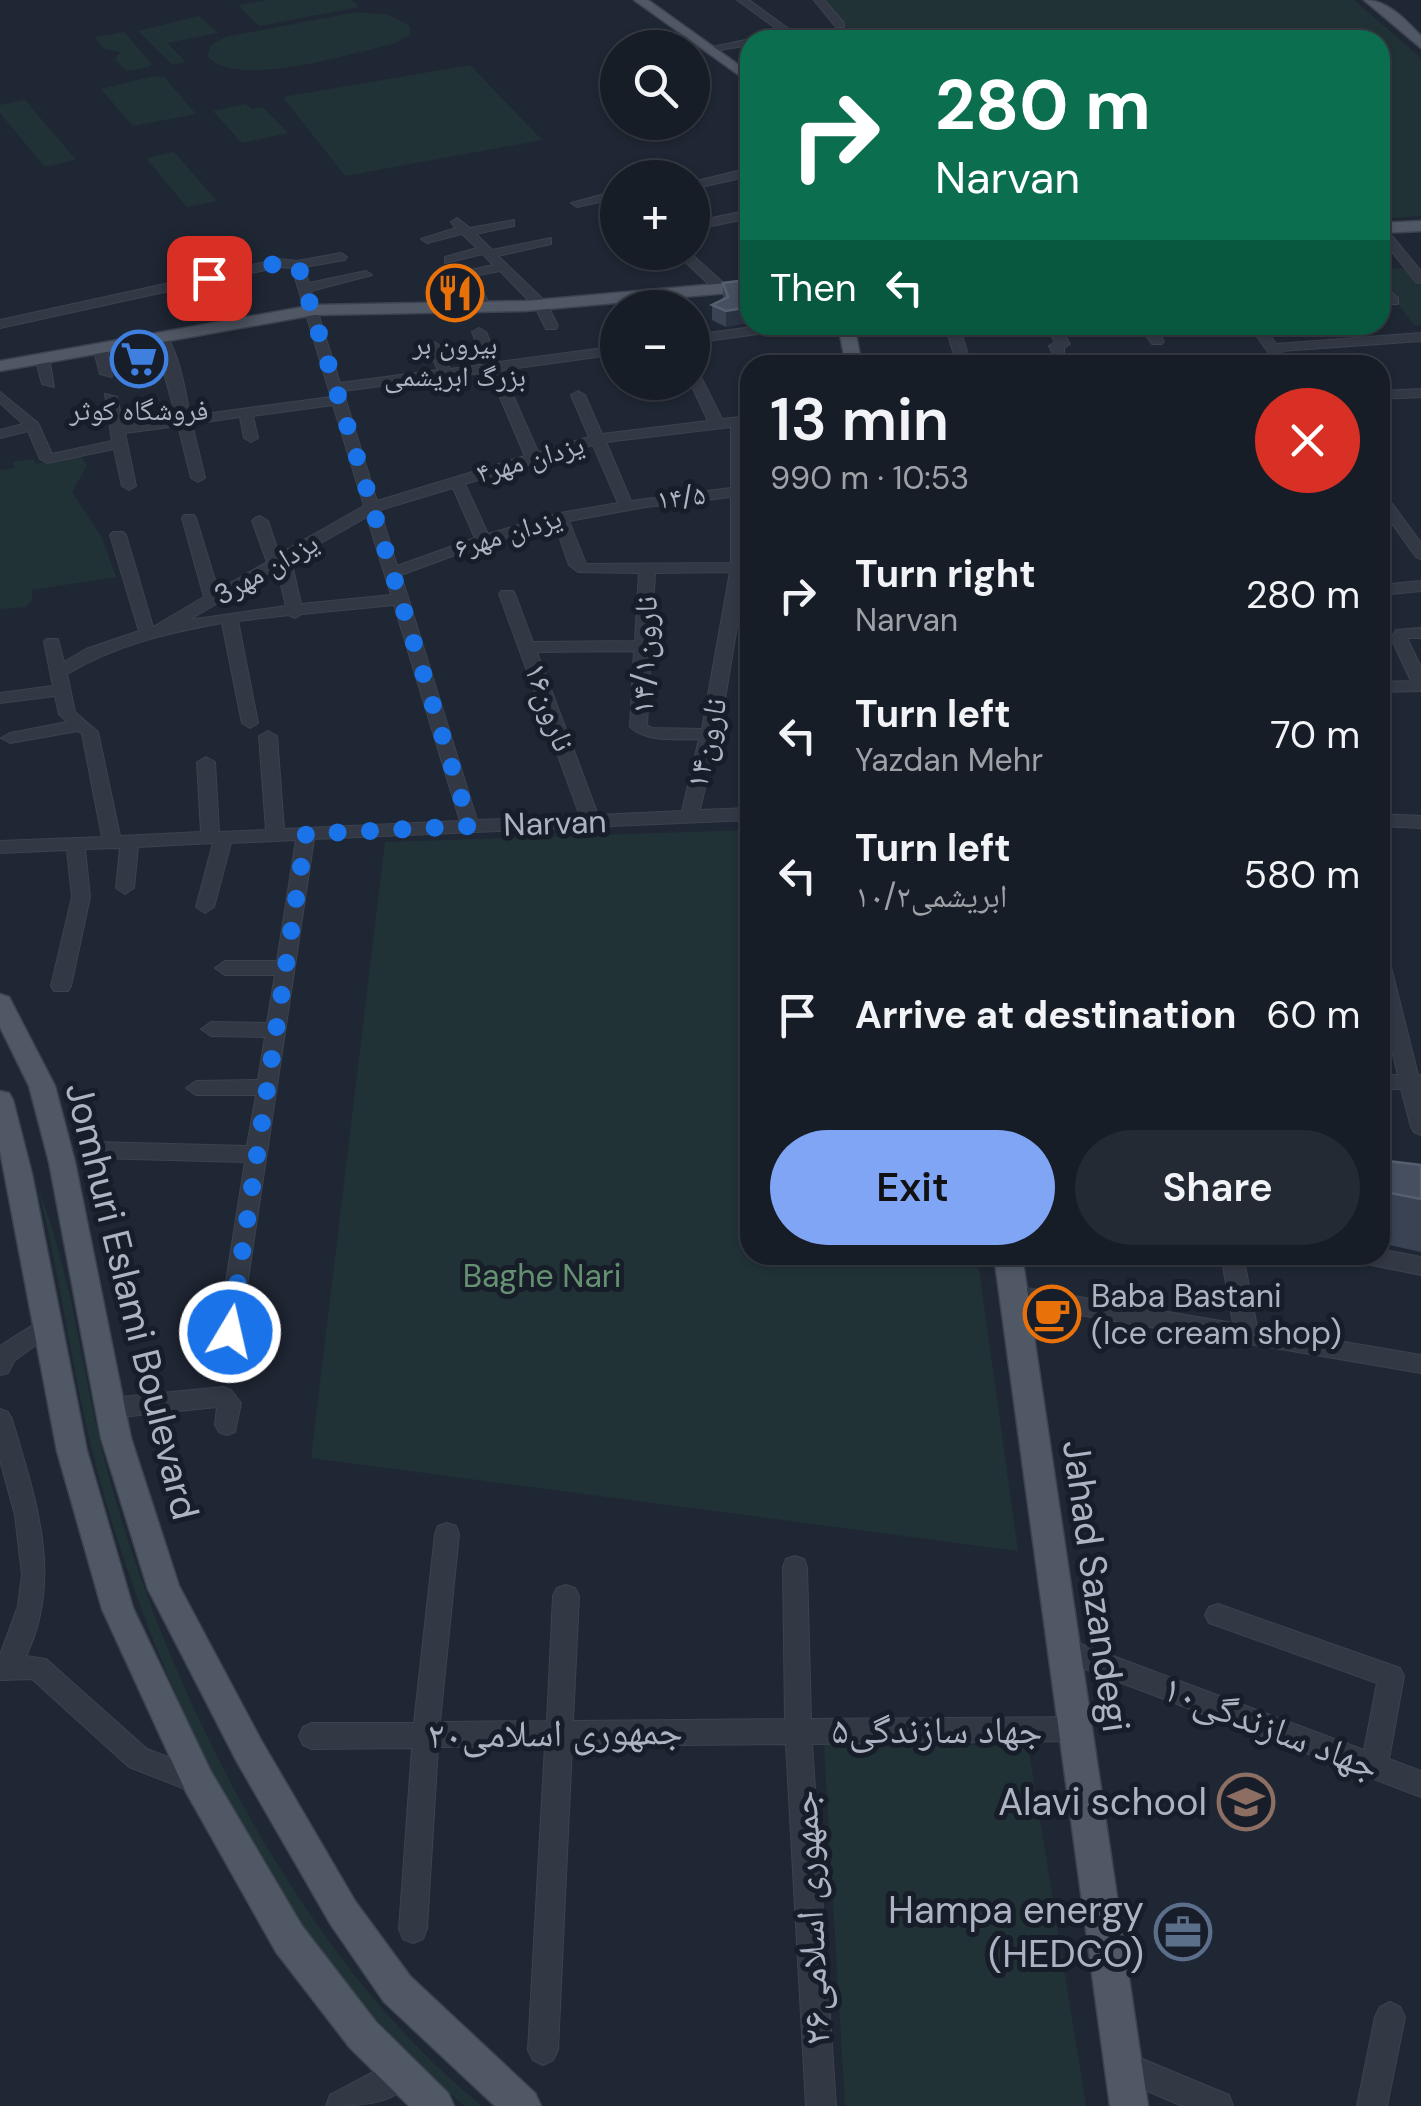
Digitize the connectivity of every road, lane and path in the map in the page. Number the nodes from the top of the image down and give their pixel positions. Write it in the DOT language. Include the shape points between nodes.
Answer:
graph roads {
  1 [pos="622,0"];
  2 [pos="742,0"];
  3 [pos="819,0"];
  4 [pos="1370,0"];
  5 [pos="650,2"];
  6 [pos="1402,22"];
  7 [pos="1421,24"];
  8 [pos="840,25"];
  9 [pos="668,30"];
  10 [pos="677,30"];
  11 [pos="785,30"];
  12 [pos="740,43"];
  13 [pos="1421,44"];
  14 [pos="710,46"];
  15 [pos="710,57"];
  16 [pos="710,61"];
  17 [pos="740,74"];
  18 [pos="740,86"];
  19 [pos="740,174"];
  20 [pos="717,177"];
  21 [pos="710,180"];
  22 [pos="728,196"];
  23 [pos="600,197"];
  24 [pos="577,203"];
  25 [pos="740,216"];
  26 [pos="710,222"];
  27 [pos="510,223"];
  28 [pos="1421,226"];
  29 [pos="463,228"];
  30 [pos="1390,233"];
  31 [pos="1390,235"];
  32 [pos="1421,237"];
  33 [pos="427,238"];
  34 [pos="548,241"];
  35 [pos="1390,243"];
  36 [pos="488,252"];
  37 [pos="341,257"];
  38 [pos="449,260"];
  39 [pos="296,264"];
  40 [pos="502,266"];
  41 [pos="701,270"];
  42 [pos="366,275"];
  43 [pos="466,275"];
  44 [pos="1421,279"];
  45 [pos="740,287"];
  46 [pos="306,288"];
  47 [pos="474,290"];
  48 [pos="723,290"];
  49 [pos="1390,298"];
  50 [pos="1393,301"];
  51 [pos="541,305"];
  52 [pos="484,307"];
  53 [pos="314,310"];
  54 [pos="0,324"];
  55 [pos="550,326"];
  56 [pos="479,332"];
  57 [pos="740,332"];
  58 [pos="742,335"];
  59 [pos="1058,335"];
  60 [pos="1153,335"];
  61 [pos="1263,335"];
  62 [pos="161,336"];
  63 [pos="710,336"];
  64 [pos="1421,338"];
  65 [pos="1157,341"];
  66 [pos="434,346"];
  67 [pos="100,347"];
  68 [pos="1272,348"];
  69 [pos="750,352"];
  70 [pos="1059,352"];
  71 [pos="600,353"];
  72 [pos="1277,355"];
  73 [pos="42,357"];
  74 [pos="0,366"];
  75 [pos="492,368"];
  76 [pos="107,374"];
  77 [pos="446,374"];
  78 [pos="49,384"];
  79 [pos="1415,393"];
  80 [pos="339,394"];
  81 [pos="1390,394"];
  82 [pos="578,395"];
  83 [pos="0,396"];
  84 [pos="110,397"];
  85 [pos="706,400"];
  86 [pos="1421,410"];
  87 [pos="246,414"];
  88 [pos="180,421"];
  89 [pos="740,421"];
  90 [pos="717,424"];
  91 [pos="34,426"];
  92 [pos="0,434"];
  93 [pos="120,436"];
  94 [pos="251,438"];
  95 [pos="597,439"];
  96 [pos="532,456"];
  97 [pos="740,468"];
  98 [pos="198,478"];
  99 [pos="457,481"];
  100 [pos="129,486"];
  101 [pos="738,492"];
  102 [pos="625,502"];
  103 [pos="373,507"];
  104 [pos="1390,508"];
  105 [pos="740,513"];
  106 [pos="560,517"];
  107 [pos="189,518"];
  108 [pos="260,521"];
  109 [pos="1414,534"];
  110 [pos="118,535"];
  111 [pos="482,537"];
  112 [pos="1421,554"];
  113 [pos="279,562"];
  114 [pos="740,567"];
  115 [pos="648,570"];
  116 [pos="393,573"];
  117 [pos="1421,586"];
  118 [pos="1390,589"];
  119 [pos="740,590"];
  120 [pos="507,594"];
  121 [pos="401,599"];
  122 [pos="214,600"];
  123 [pos="295,613"];
  124 [pos="230,621"];
  125 [pos="153,631"];
  126 [pos="1421,633"];
  127 [pos="52,642"];
  128 [pos="642,646"];
  129 [pos="528,647"];
  130 [pos="60,671"];
  131 [pos="1421,685"];
  132 [pos="1390,687"];
  133 [pos="61,690"];
  134 [pos="0,698"];
  135 [pos="250,724"];
  136 [pos="85,728"];
  137 [pos="709,734"];
  138 [pos="268,736"];
  139 [pos="10,738"];
  140 [pos="206,762"];
  141 [pos="740,814"];
  142 [pos="690,817"];
  143 [pos="1390,820"];
  144 [pos="591,821"];
  145 [pos="1421,822"];
  146 [pos="470,826"];
  147 [pos="306,834"];
  148 [pos="276,835"];
  149 [pos="217,838"];
  150 [pos="121,842"];
  151 [pos="75,844"];
  152 [pos="0,847"];
  153 [pos="125,888"];
  154 [pos="206,907"];
  155 [pos="225,968"];
  156 [pos="285,968"];
  157 [pos="61,986"];
  158 [pos="1390,997"];
  159 [pos="0,1003"];
  160 [pos="210,1029"];
  161 [pos="275,1030"];
  162 [pos="1415,1082"];
  163 [pos="267,1087"];
  164 [pos="196,1088"];
  165 [pos="0,1100"];
  166 [pos="1421,1127"];
  167 [pos="95,1150"];
  168 [pos="257,1154"];
  169 [pos="62,1162"];
  170 [pos="10,1177"];
  171 [pos="1390,1260"];
  172 [pos="1010,1265"];
  173 [pos="1234,1265"];
  174 [pos="1421,1266"];
  175 [pos="1015,1295"];
  176 [pos="47,1326"];
  177 [pos="230,1332"];
  178 [pos="1247,1335"];
  179 [pos="1421,1364"];
  180 [pos="0,1366"];
  181 [pos="111,1408"];
  182 [pos="0,1418"];
  183 [pos="227,1425"];
  184 [pos="447,1534"];
  185 [pos="795,1567"];
  186 [pos="566,1596"];
  187 [pos="1218,1616"];
  188 [pos="1064,1650"];
  189 [pos="1076,1729"];
  190 [pos="798,1730"];
  191 [pos="556,1733"];
  192 [pos="426,1735"];
  193 [pos="312,1736"];
  194 [pos="1374,1766"];
  195 [pos="198,1781"];
  196 [pos="1421,1784"];
  197 [pos="413,1928"];
  198 [pos="1390,2017"];
  199 [pos="543,2050"];
  200 [pos="1123,2066"];
  201 [pos="400,2072"];
  202 [pos="341,2106"];
  203 [pos="435,2106"];
  204 [pos="522,2106"];
  205 [pos="821,2106"];
  206 [pos="1130,2106"];
  207 [pos="1218,2106"];
  208 [pos="1372,2106"];
  1 -- 9 [label="main road"];
  2 -- 11 [label="street"];
  3 -- 8 [label="street"];
  4 -- 6 [label="main road"];
  5 -- 10 [label="main road"];
  6 -- 7 [label="main road"];
  6 -- 13 [label="main road"];
  12 -- 14 [label="street"];
  15 -- 17 [label="main road"];
  16 -- 18 [label="main road"];
  19 -- 20 [label="street"];
  20 -- 21 [label="street"];
  20 -- 22 [label="street"];
  23 -- 24 [label="street"];
  25 -- 26 [label="street"];
  27 -- 29 [label="street"];
  28 -- 30 [label="main road"];
  29 -- 33 [label="street"];
  29 -- 36 [label="street"];
  31 -- 32 [label="main road"];
  34 -- 36 [label="street"];
  35 -- 44 [label="street"];
  36 -- 38 [label="street"];
  36 -- 40 [label="street"];
  37 -- 39 [label="street"];
  39 -- 46 [label="street"];
  39 -- 54 [label="street"];
  40 -- 43 [label="street"];
  40 -- 51 [label="street"];
  41 -- 48 [label="street"];
  42 -- 46 [label="street"];
  45 -- 48 [label="main road"];
  46 -- 53 [label="street"];
  47 -- 52 [label="street"];
  48 -- 51 [label="main road"];
  49 -- 50 [label="street"];
  51 -- 52 [label="main road"];
  51 -- 55 [label="street"];
  52 -- 53 [label="main road"];
  53 -- 62 [label="main road"];
  53 -- 80 [label="street"];
  56 -- 75 [label="street"];
  57 -- 63 [label="street"];
  58 -- 69 [label="street"];
  59 -- 70 [label="street"];
  60 -- 65 [label="street"];
  61 -- 68 [label="street"];
  62 -- 67 [label="main road"];
  62 -- 88 [label="street" via="178,378"];
  64 -- 68 [label="street"];
  66 -- 77 [label="street"];
  67 -- 73 [label="main road"];
  67 -- 76 [label="street"];
  68 -- 72 [label="street"];
  71 -- 75 [label="street"];
  73 -- 74 [label="main road"];
  73 -- 78 [label="street"];
  75 -- 77 [label="street"];
  75 -- 96 [label="street"];
  77 -- 80 [label="street"];
  79 -- 81 [label="street"];
  79 -- 86 [label="street"];
  80 -- 87 [label="street" via="274,402"];
  80 -- 103 [label="street"];
  82 -- 95 [label="street"];
  83 -- 91 [label="street"];
  84 -- 93 [label="street"];
  85 -- 90 [label="street"];
  87 -- 88 [label="street"];
  87 -- 94 [label="street"];
  88 -- 93 [label="street"];
  88 -- 98 [label="street"];
  89 -- 90 [label="street, یزدان مهر۴"];
  90 -- 95 [label="street, یزدان مهر۴"];
  91 -- 92 [label="street"];
  91 -- 93 [label="street" via="47,459"];
  93 -- 100 [label="street"];
  95 -- 96 [label="street, یزدان مهر۴"];
  95 -- 102 [label="street"];
  96 -- 99 [label="street, یزدان مهر۴"];
  97 -- 101 [label="street, نارون۱۴"];
  99 -- 103 [label="street, یزدان مهر۴"];
  99 -- 111 [label="street"];
  101 -- 102 [label="street, ۱۴/۵"];
  101 -- 105 [label="street, نارون۱۴"];
  102 -- 106 [label="street, یزدان مهر۶"];
  103 -- 113 [label="street, 3یزدان مهر"];
  103 -- 116 [label="street"];
  104 -- 109 [label="street"];
  106 -- 111 [label="street, یزدان مهر۶"];
  106 -- 115 [label="street" via="583,569"];
  107 -- 122 [label="street"];
  108 -- 113 [label="street"];
  109 -- 112 [label="street"];
  110 -- 125 [label="street"];
  111 -- 116 [label="street, یزدان مهر۶"];
  113 -- 122 [label="street, 3یزدان مهر"];
  113 -- 123 [label="street"];
  114 -- 115 [label="street"];
  115 -- 128 [label="street, ۱۴/۱نارون"];
  116 -- 121 [label="street"];
  117 -- 118 [label="street"];
  119 -- 137 [label="street, نارون۱۴"];
  120 -- 129 [label="street, نارون۱۶"];
  121 -- 123 [label="street"];
  121 -- 146 [label="street"];
  122 -- 125 [label="street, 3یزدان مهر"];
  123 -- 124 [label="street"];
  124 -- 125 [label="street"];
  124 -- 135 [label="street"];
  125 -- 130 [label="street" via="89,651"];
  126 -- 131 [label="street" via="1400,635"];
  127 -- 130 [label="street"];
  128 -- 129 [label="street"];
  128 -- 137 [label="street, ۱۴/۱نارون" via="638,726 649,733"];
  129 -- 144 [label="street, نارون۱۶"];
  130 -- 133 [label="street"];
  131 -- 132 [label="street"];
  133 -- 134 [label="street"];
  133 -- 136 [label="street" via="67,714"];
  136 -- 139 [label="street"];
  136 -- 150 [label="street"];
  137 -- 142 [label="street, نارون۱۴"];
  138 -- 148 [label="street"];
  140 -- 149 [label="street"];
  141 -- 142 [label="street, Narvan"];
  142 -- 144 [label="street, Narvan"];
  143 -- 145 [label="street"];
  144 -- 146 [label="street, Narvan"];
  146 -- 147 [label="street, Narvan"];
  147 -- 148 [label="street, Narvan"];
  147 -- 156 [label="street"];
  148 -- 149 [label="street, Narvan"];
  149 -- 150 [label="street, Narvan"];
  149 -- 154 [label="street"];
  150 -- 151 [label="street, Narvan"];
  150 -- 153 [label="street"];
  151 -- 152 [label="street, Narvan"];
  151 -- 157 [label="street" via="81,898"];
  155 -- 156 [label="street"];
  156 -- 161 [label="street"];
  158 -- 162 [label="street"];
  159 -- 169 [label="main road, Jomhuri Eslami Boulevard" via="42,1086"];
  160 -- 161 [label="street"];
  161 -- 163 [label="street"];
  162 -- 166 [label="street"];
  163 -- 164 [label="street"];
  163 -- 168 [label="street"];
  165 -- 170 [label="main road"];
  167 -- 168 [label="street"];
  168 -- 177 [label="street"];
  169 -- 170 [label="main road"];
  169 -- 181 [label="main road, Jomhuri Eslami Boulevard"];
  170 -- 176 [label="main road"];
  171 -- 174 [label="street"];
  172 -- 175 [label="main road, Jahad Sazandegi"];
  173 -- 178 [label="street"];
  175 -- 178 [label="street"];
  175 -- 188 [label="main road, Jahad Sazandegi"];
  176 -- 180 [label="street" via="4,1355"];
  176 -- 195 [label="main road" via="72,1450 118,1609"];
  178 -- 179 [label="street"];
  181 -- 183 [label="street" via="223,1397 229,1403"];
  181 -- 204 [label="main road, Jomhuri Eslami Boulevard" via="164,1590 343,1913 397,1988"];
  182 -- 195 [label="street" via="34,1551 36,1592 30,1623 6,1670 37,1667 138,1758"];
  184 -- 192 [label="street"];
  185 -- 190 [label="street, جمهوری اسلامی۲۶"];
  186 -- 191 [label="street"];
  187 -- 194 [label="street" via="1390,1676"];
  188 -- 189 [label="main road, Jahad Sazandegi"];
  188 -- 194 [label="street, جهاد سازندگی۱۰"];
  189 -- 190 [label="street, جهاد سازندگی۵"];
  189 -- 200 [label="main road, Jahad Sazandegi"];
  190 -- 191 [label="street, جمهوری اسلامی۲۰"];
  190 -- 205 [label="street, جمهوری اسلامی۲۶"];
  191 -- 192 [label="street, جمهوری اسلامی۲۰"];
  191 -- 199 [label="street"];
  192 -- 193 [label="street, جمهوری اسلامی۲۰"];
  192 -- 197 [label="street"];
  194 -- 196 [label="street, جهاد سازندگی۱۰"];
  195 -- 201 [label="main road" via="290,1939 362,2034"];
  198 -- 208 [label="street"];
  200 -- 206 [label="main road, Jahad Sazandegi"];
  200 -- 207 [label="street"];
  201 -- 202 [label="street"];
  201 -- 203 [label="main road"];
}
